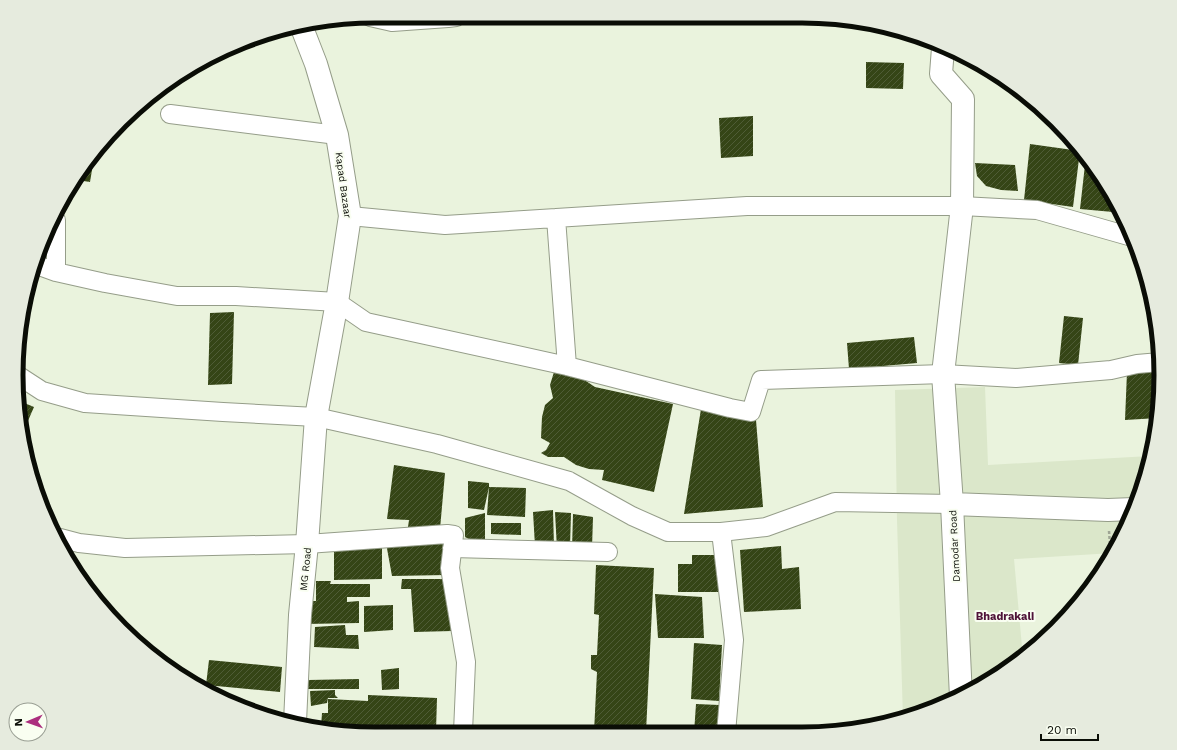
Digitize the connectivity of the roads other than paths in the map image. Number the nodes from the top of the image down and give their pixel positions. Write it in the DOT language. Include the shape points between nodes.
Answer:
graph roads {
  1 [pos="303,31"];
  2 [pos="943,53"];
  3 [pos="170,114"];
  4 [pos="337,135"];
  5 [pos="962,206"];
  6 [pos="350,216"];
  7 [pos="556,218"];
  8 [pos="56,226"];
  9 [pos="1125,235"];
  10 [pos="41,266"];
  11 [pos="56,272"];
  12 [pos="337,302"];
  13 [pos="1153,363"];
  14 [pos="567,366"];
  15 [pos="944,374"];
  16 [pos="23,379"];
  17 [pos="316,416"];
  18 [pos="952,504"];
  19 [pos="1127,509"];
  20 [pos="722,532"];
  21 [pos="63,539"];
  22 [pos="307,544"];
  23 [pos="452,548"];
  24 [pos="608,552"];
  25 [pos="961,690"];
  26 [pos="295,718"];
  27 [pos="463,727"];
  28 [pos="727,727"];
  1 -- 4 [label="street, Kapad Bazaar" via="316,64"];
  2 -- 5 [label="street" via="941,74 962,99"];
  3 -- 4 [label="street"];
  4 -- 6 [label="street, Kapad Bazaar"];
  5 -- 7 [label="street" via="747,206"];
  5 -- 9 [label="street" via="1037,210"];
  5 -- 15 [label="street"];
  6 -- 7 [label="street" via="445,225"];
  6 -- 12 [label="street, Kapad Bazaar"];
  7 -- 14 [label="street"];
  8 -- 11 [label="street"];
  10 -- 11 [label="street"];
  11 -- 12 [label="street" via="177,296 236,296"];
  12 -- 14 [label="street" via="366,322"];
  12 -- 17 [label="street, Kapad Bazaar"];
  13 -- 15 [label="street" via="1111,370 1016,378"];
  14 -- 15 [label="street" via="751,412 761,380"];
  15 -- 18 [label="street"];
  16 -- 17 [label="street" via="42,391 85,403 209,412"];
  17 -- 20 [label="street" via="437,444 569,481 632,516 668,532"];
  17 -- 22 [label="street, MG Road"];
  18 -- 19 [label="street, Damodar Road"];
  18 -- 20 [label="street" via="835,502 766,527"];
  18 -- 25 [label="street, Damodar Road"];
  20 -- 28 [label="street" via="734,640"];
  21 -- 22 [label="street" via="125,548"];
  22 -- 23 [label="street" via="447,534 454,535"];
  22 -- 26 [label="street, MG Road" via="300,614"];
  23 -- 24 [label="street"];
  23 -- 27 [label="street" via="450,568 466,662"];
}
